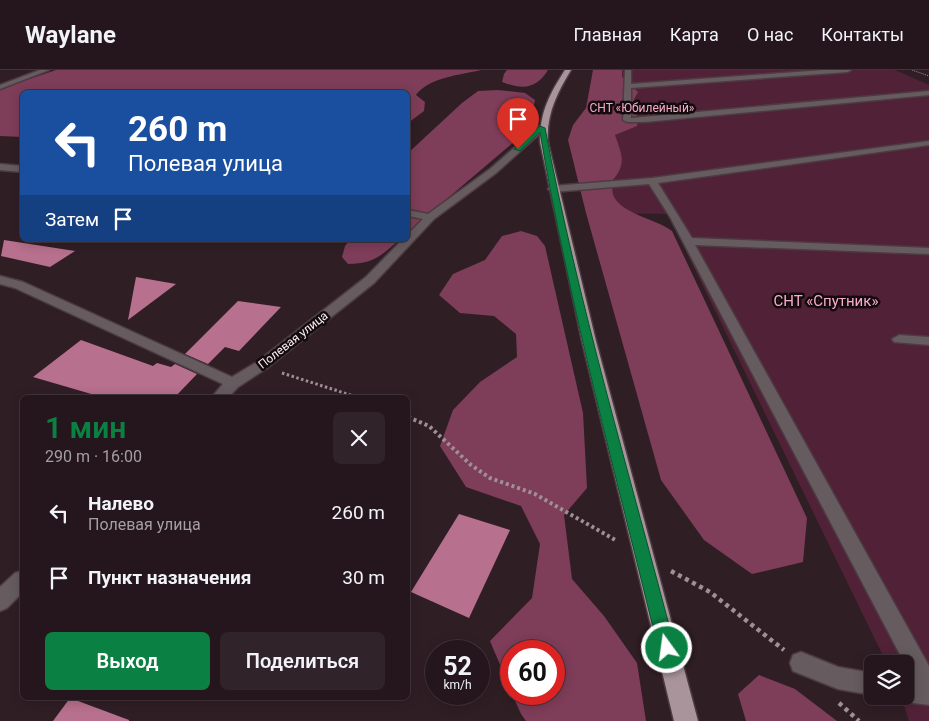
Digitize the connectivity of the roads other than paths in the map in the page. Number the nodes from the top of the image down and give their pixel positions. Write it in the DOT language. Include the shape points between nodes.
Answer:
graph roads {
  1 [pos="46,70"];
  2 [pos="568,70"];
  3 [pos="628,70"];
  4 [pos="848,70"];
  5 [pos="0,86"];
  6 [pos="627,86"];
  7 [pos="929,92"];
  8 [pos="542,128"];
  9 [pos="929,143"];
  10 [pos="0,167"];
  11 [pos="20,169"];
  12 [pos="652,181"];
  13 [pos="553,189"];
  14 [pos="410,213"];
  15 [pos="430,217"];
  16 [pos="410,238"];
  17 [pos="688,241"];
  18 [pos="406,242"];
  19 [pos="929,251"];
  20 [pos="0,280"];
  21 [pos="899,339"];
  22 [pos="929,341"];
  23 [pos="233,383"];
  24 [pos="221,395"];
  25 [pos="20,582"];
  26 [pos="0,600"];
  27 [pos="801,663"];
  28 [pos="864,683"];
  29 [pos="914,690"];
  30 [pos="929,691"];
  31 [pos="686,721"];
  1 -- 5 [label="street"];
  2 -- 8 [label="main road" via="550,102"];
  3 -- 6 [label="street"];
  4 -- 6 [label="street"];
  6 -- 7 [label="street" via="627,120"];
  8 -- 13 [label="main road"];
  8 -- 15 [label="street, Полевая улица" via="493,171"];
  9 -- 12 [label="street"];
  10 -- 11 [label="street"];
  12 -- 13 [label="street"];
  12 -- 17 [label="street"];
  13 -- 31 [label="main road"];
  14 -- 15 [label="street"];
  15 -- 16 [label="street, Полевая улица"];
  17 -- 19 [label="street"];
  17 -- 30 [label="street"];
  18 -- 23 [label="street, Полевая улица" via="370,280"];
  20 -- 23 [label="street" via="19,285"];
  21 -- 22 [label="street"];
  23 -- 24 [label="street, Полевая улица"];
  25 -- 26 [label="street"];
  27 -- 28 [label="street" via="838,678"];
  29 -- 30 [label="street"];
}
